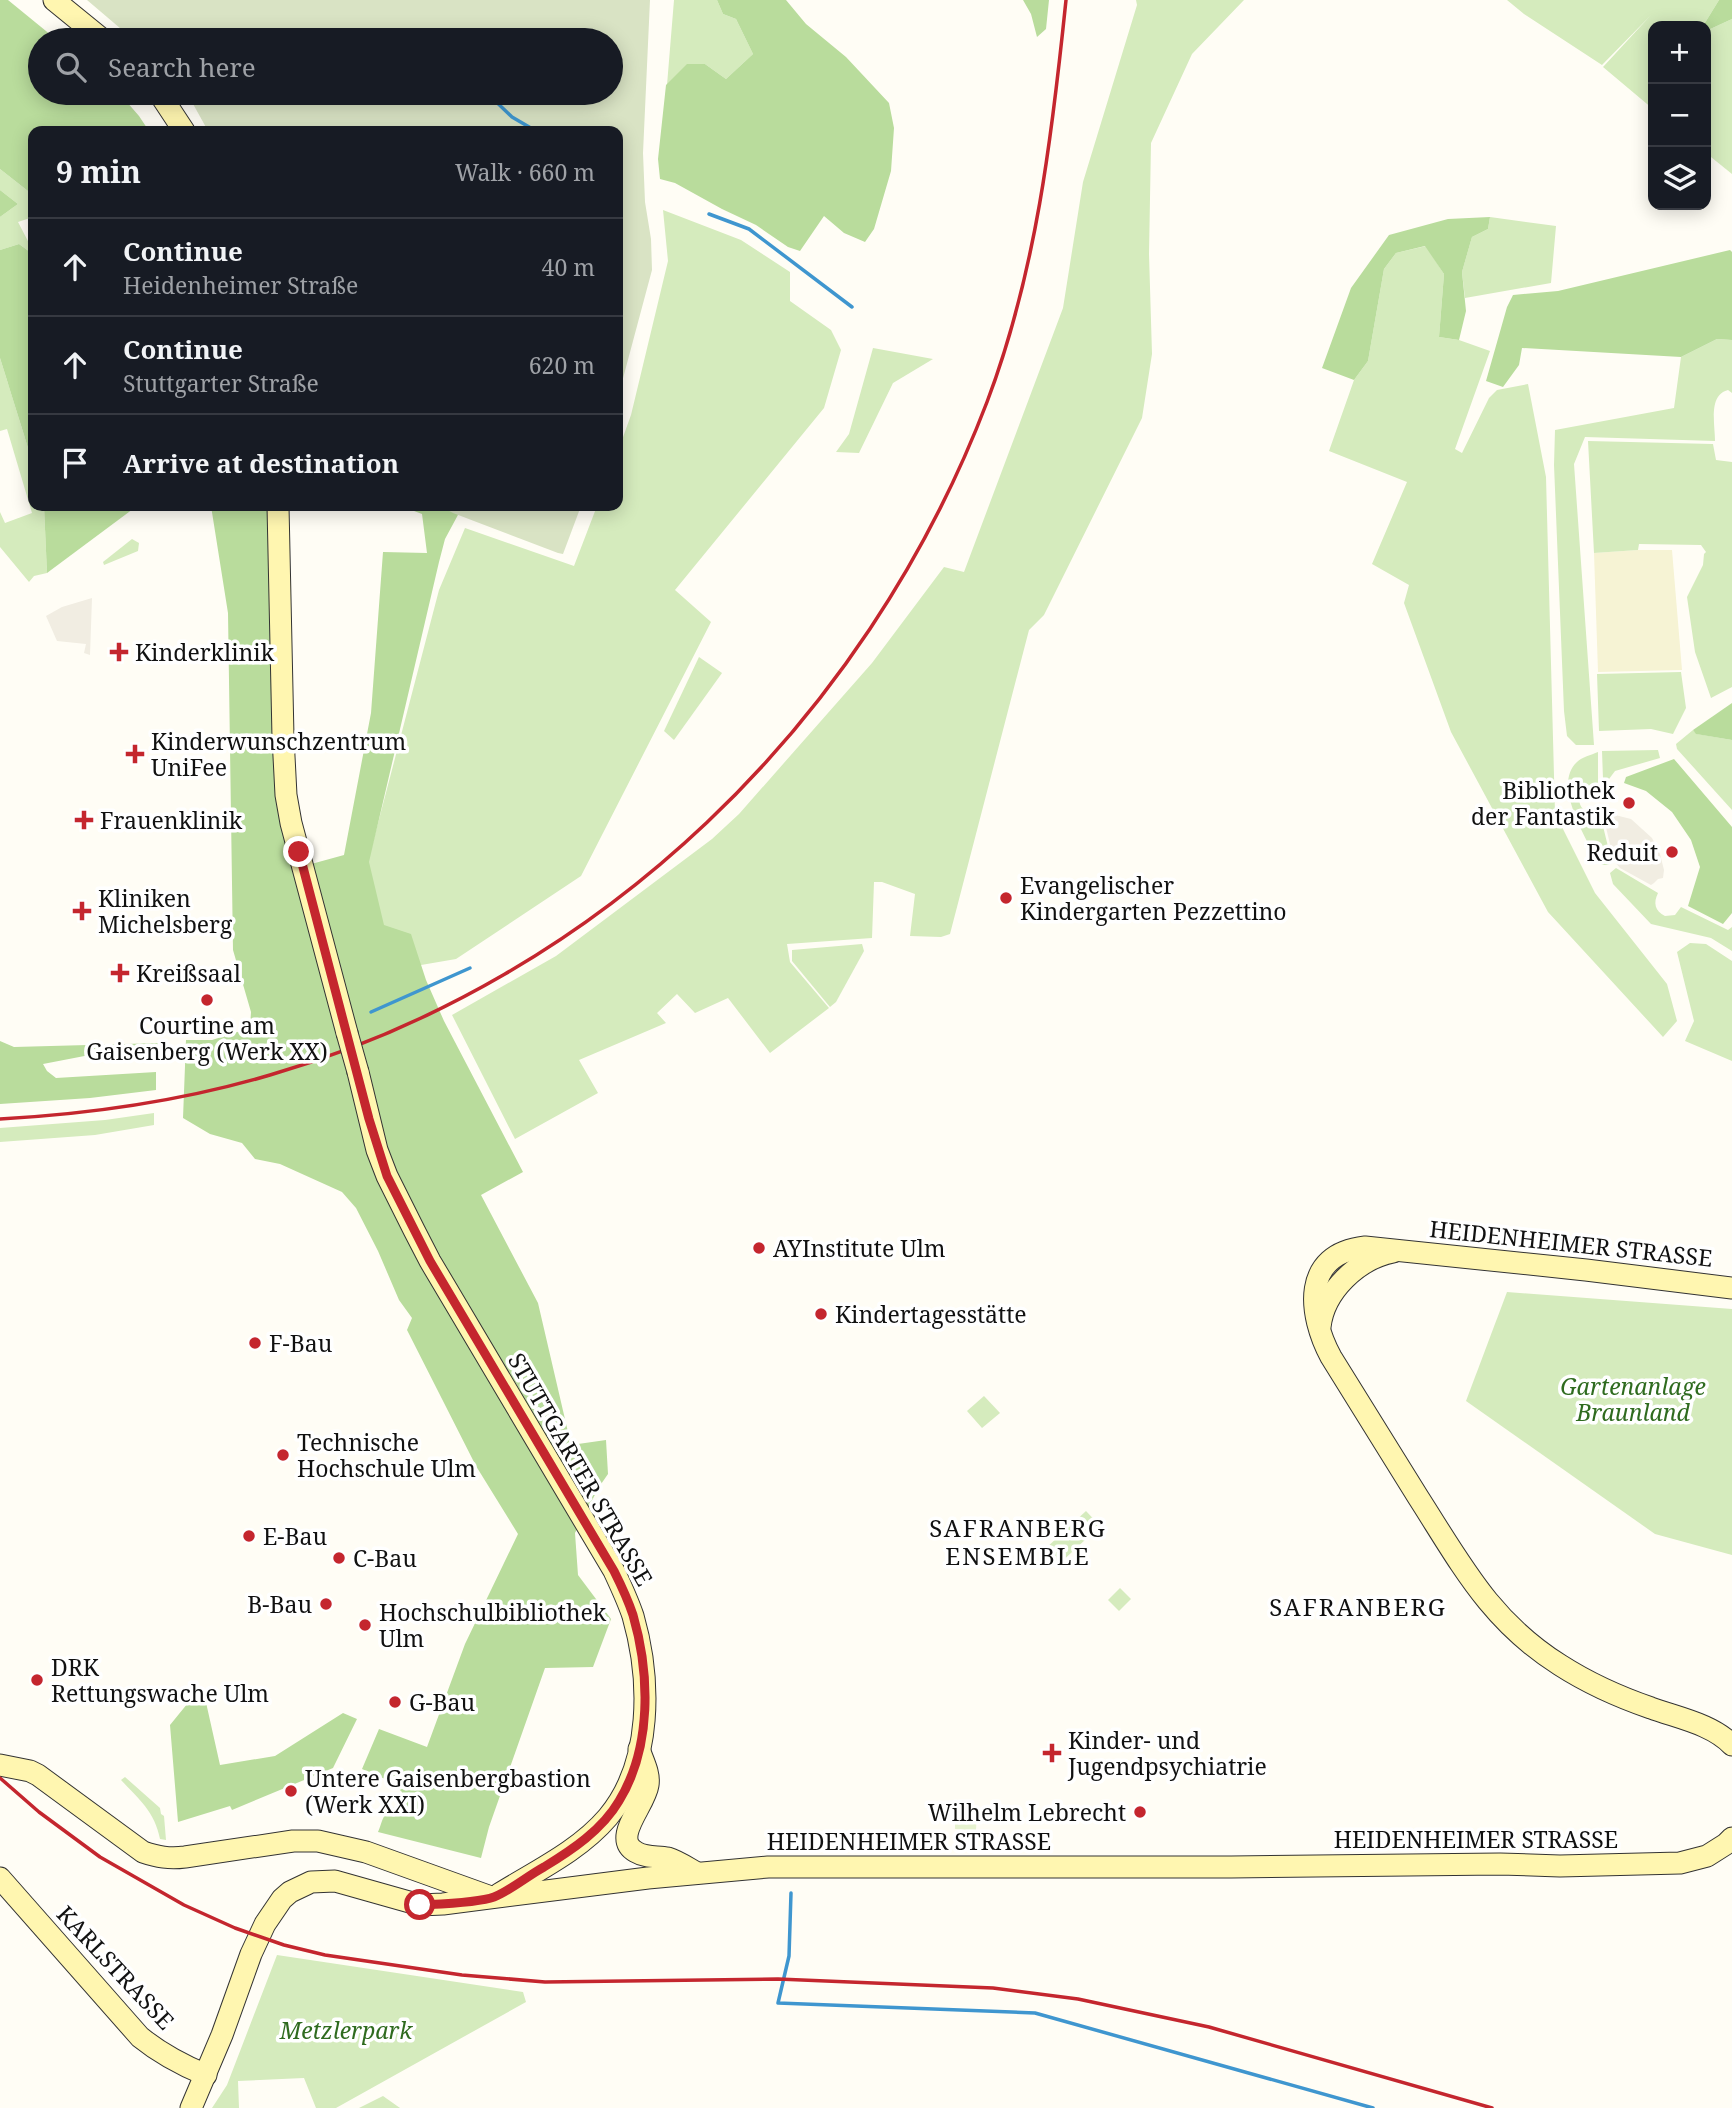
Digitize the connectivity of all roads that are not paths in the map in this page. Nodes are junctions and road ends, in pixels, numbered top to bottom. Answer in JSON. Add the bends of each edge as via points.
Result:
{"nodes":[{"id":1,"x":54,"y":0,"type":"edge"},
{"id":2,"x":88,"y":28,"type":"edge"},
{"id":3,"x":167,"y":105,"type":"edge"},
{"id":4,"x":181,"y":126,"type":"edge"},
{"id":5,"x":278,"y":511,"type":"edge"},
{"id":6,"x":1732,"y":1288,"type":"edge"},
{"id":7,"x":1732,"y":1745,"type":"edge"},
{"id":8,"x":639,"y":1749,"type":"junction"},
{"id":9,"x":0,"y":1766,"type":"edge"},
{"id":10,"x":1732,"y":1838,"type":"edge"},
{"id":11,"x":697,"y":1873,"type":"junction"},
{"id":12,"x":0,"y":1878,"type":"edge"},
{"id":13,"x":493,"y":1898,"type":"junction"},
{"id":14,"x":206,"y":2075,"type":"junction"},
{"id":15,"x":191,"y":2108,"type":"edge"}],
"edges":[{"from":1,"to":2,"type":"main road"},
{"from":3,"to":4,"type":"main road"},
{"from":5,"to":8,"type":"main road","name":"STUTTGARTER STRASSE","bridge":true,"via":[[286,794],[377,1150],[430,1261],[625,1595],[643,1664],[645,1703]]},
{"from":6,"to":7,"type":"main road","name":"HEIDENHEIMER STRASSE","via":[[1404,1251],[1375,1258],[1346,1278],[1325,1306],[1320,1332],[1331,1357],[1463,1568],[1508,1626],[1578,1676],[1708,1729]]},
{"from":8,"to":11,"type":"main road","via":[[648,1788],[626,1834],[629,1845],[643,1855],[668,1858]]},
{"from":8,"to":13,"type":"main road","name":"STUTTGARTER STRASSE","via":[[627,1787],[607,1818],[574,1847]]},
{"from":9,"to":13,"type":"main road","via":[[37,1775],[143,1852],[157,1857],[318,1840]]},
{"from":10,"to":11,"type":"main road","name":"HEIDENHEIMER STRASSE","via":[[1707,1856],[1680,1863],[781,1867]]},
{"from":11,"to":13,"type":"main road","name":"HEIDENHEIMER STRASSE"},
{"from":12,"to":14,"type":"main road","name":"KARLSTRASSE","via":[[140,2037],[179,2064]]},
{"from":13,"to":14,"type":"main road","name":"HEIDENHEIMER STRASSE","via":[[420,1905],[335,1881],[311,1882],[290,1892],[276,1906],[251,1954]]},
{"from":14,"to":15,"type":"main road","name":"HEIDENHEIMER STRASSE"}]}
